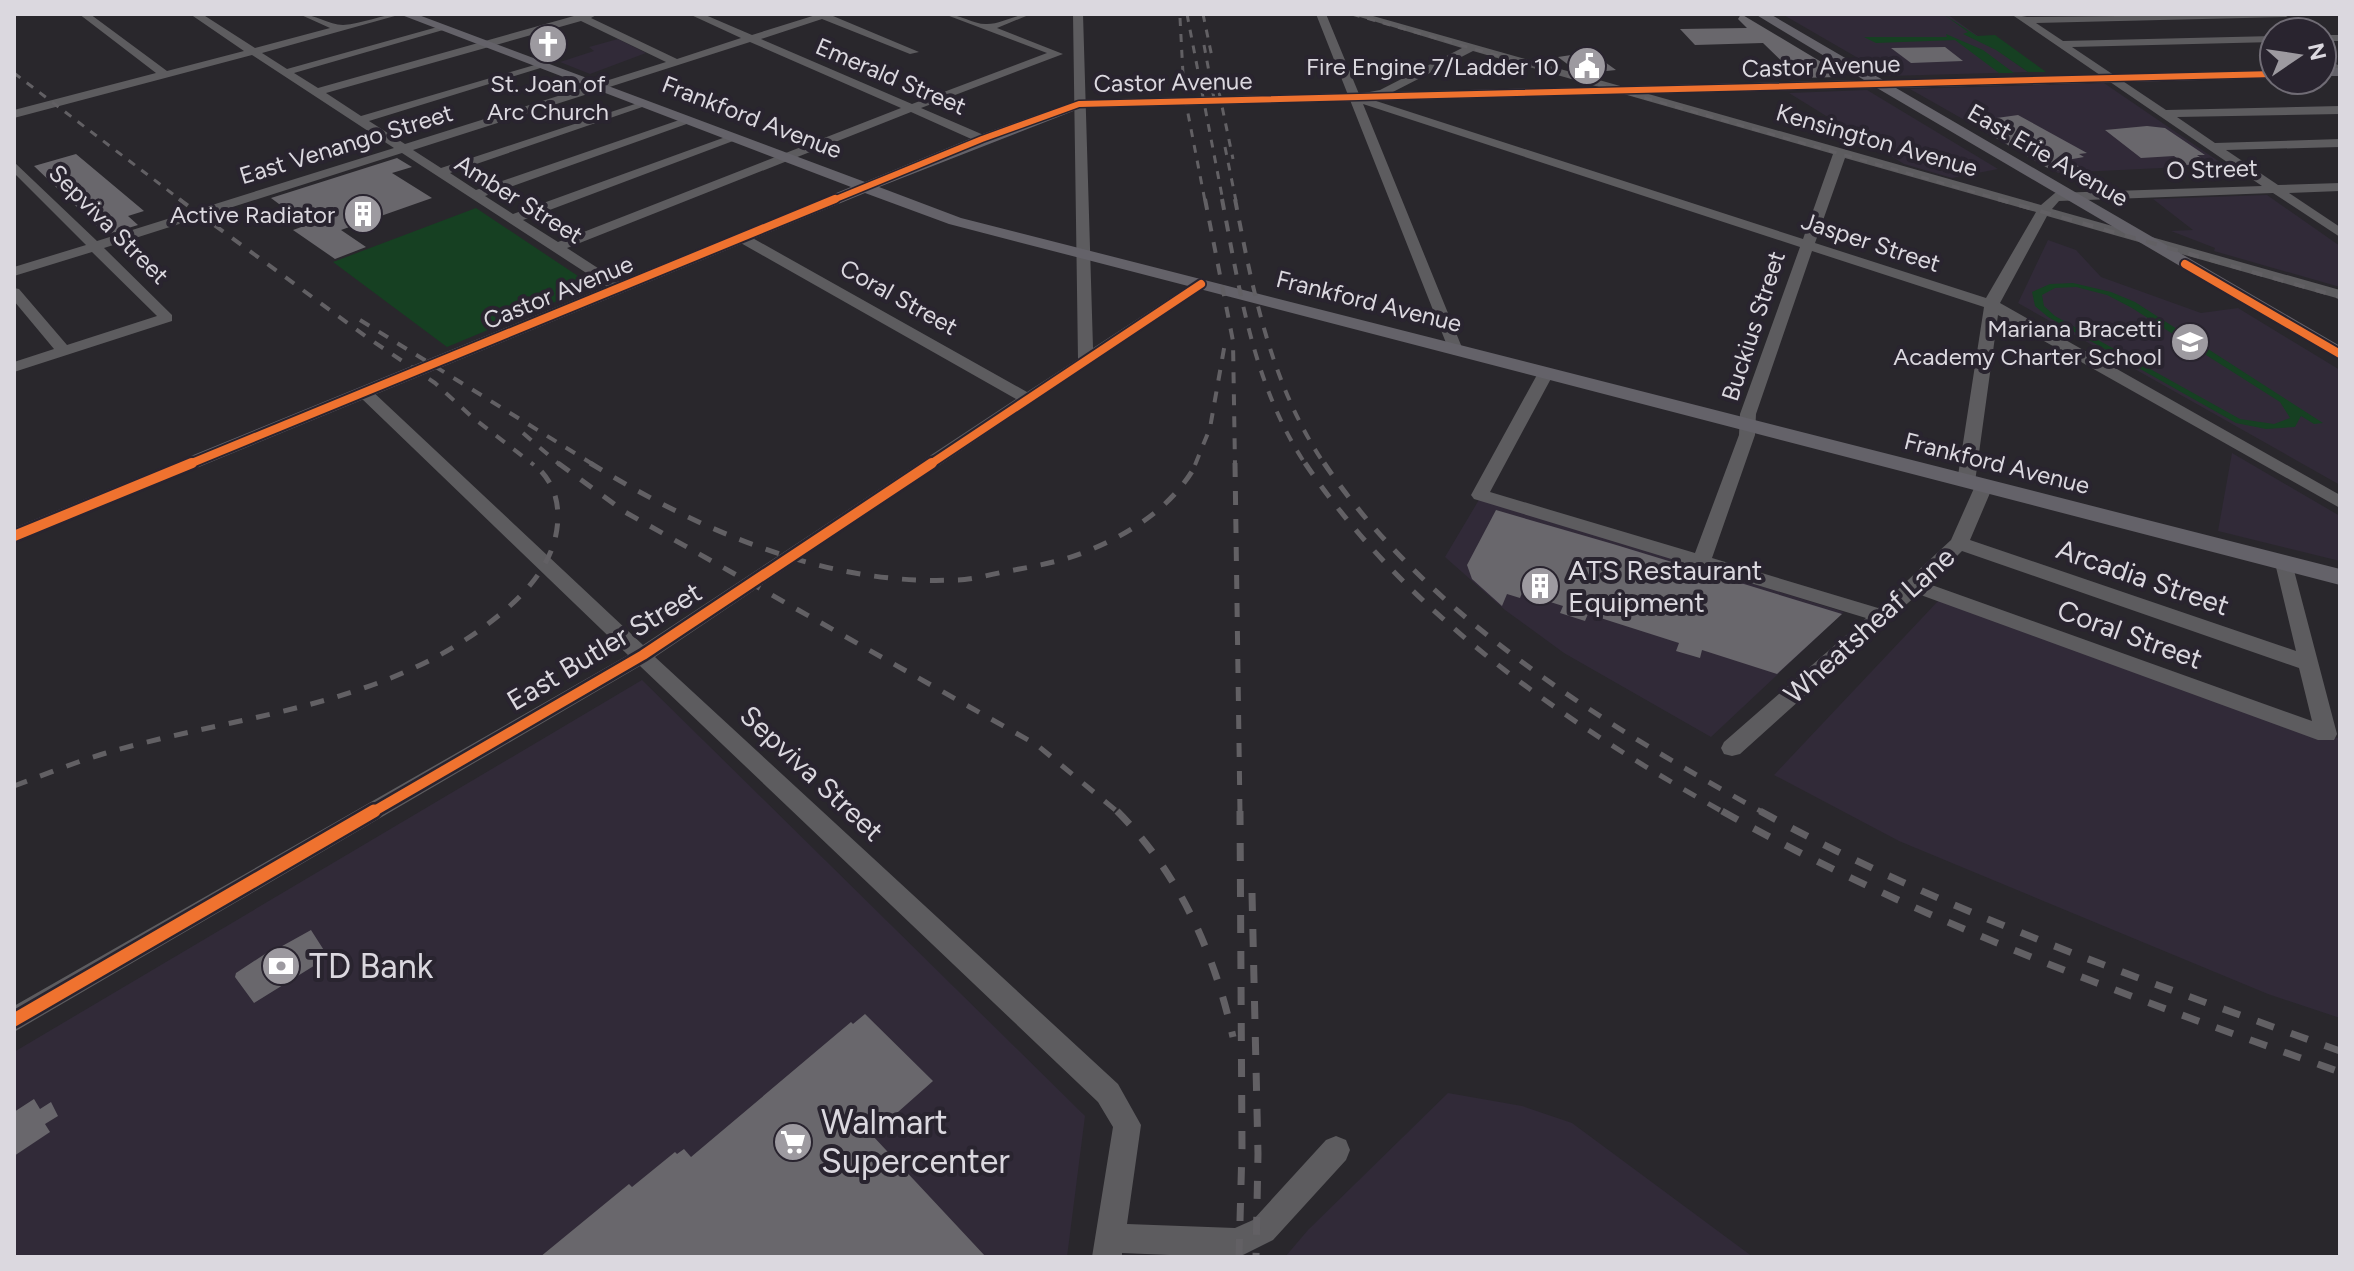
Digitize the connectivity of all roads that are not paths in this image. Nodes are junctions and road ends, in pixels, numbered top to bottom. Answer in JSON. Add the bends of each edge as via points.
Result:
{"nodes":[{"id":1,"x":84,"y":14,"type":"edge"},
{"id":2,"x":195,"y":14,"type":"edge"},
{"id":3,"x":304,"y":14,"type":"edge"},
{"id":4,"x":397,"y":14,"type":"edge"},
{"id":5,"x":405,"y":14,"type":"edge"},
{"id":6,"x":694,"y":14,"type":"edge"},
{"id":7,"x":949,"y":14,"type":"edge"},
{"id":8,"x":1026,"y":14,"type":"edge"},
{"id":9,"x":1078,"y":14,"type":"edge"},
{"id":10,"x":1321,"y":14,"type":"edge"},
{"id":11,"x":1355,"y":14,"type":"edge"},
{"id":12,"x":1761,"y":14,"type":"edge"},
{"id":13,"x":2240,"y":14,"type":"edge"},
{"id":14,"x":2286,"y":14,"type":"edge"},
{"id":15,"x":826,"y":15,"type":"edge"},
{"id":16,"x":587,"y":16,"type":"edge"},
{"id":17,"x":2021,"y":17,"type":"edge"},
{"id":18,"x":536,"y":20,"type":"dead end"},
{"id":19,"x":2258,"y":26,"type":"edge"},
{"id":20,"x":547,"y":27,"type":"junction"},
{"id":21,"x":445,"y":28,"type":"junction"},
{"id":22,"x":987,"y":28,"type":"junction"},
{"id":23,"x":341,"y":29,"type":"junction"},
{"id":24,"x":2258,"y":37,"type":"edge"},
{"id":25,"x":749,"y":40,"type":"junction"},
{"id":26,"x":486,"y":44,"type":"junction"},
{"id":27,"x":2061,"y":44,"type":"junction"},
{"id":28,"x":1472,"y":47,"type":"junction"},
{"id":29,"x":252,"y":52,"type":"junction"},
{"id":30,"x":914,"y":52,"type":"dead end"},
{"id":31,"x":1055,"y":54,"type":"junction"},
{"id":32,"x":1077,"y":59,"type":"junction"},
{"id":33,"x":677,"y":63,"type":"junction"},
{"id":34,"x":542,"y":66,"type":"junction"},
{"id":35,"x":287,"y":72,"type":"junction"},
{"id":36,"x":164,"y":74,"type":"junction"},
{"id":37,"x":2258,"y":74,"type":"edge"},
{"id":38,"x":2111,"y":78,"type":"junction"},
{"id":39,"x":1879,"y":84,"type":"junction"},
{"id":40,"x":599,"y":87,"type":"junction"},
{"id":41,"x":1625,"y":91,"type":"junction"},
{"id":42,"x":318,"y":92,"type":"junction"},
{"id":43,"x":1356,"y":98,"type":"junction"},
{"id":44,"x":645,"y":104,"type":"junction"},
{"id":45,"x":1079,"y":104,"type":"junction"},
{"id":46,"x":909,"y":108,"type":"junction"},
{"id":47,"x":2340,"y":110,"type":"edge"},
{"id":48,"x":14,"y":114,"type":"edge"},
{"id":49,"x":2164,"y":114,"type":"junction"},
{"id":50,"x":360,"y":120,"type":"junction"},
{"id":51,"x":689,"y":121,"type":"junction"},
{"id":52,"x":735,"y":138,"type":"junction"},
{"id":53,"x":982,"y":139,"type":"junction"},
{"id":54,"x":2340,"y":143,"type":"edge"},
{"id":55,"x":2212,"y":147,"type":"junction"},
{"id":56,"x":401,"y":150,"type":"junction"},
{"id":57,"x":1840,"y":153,"type":"junction"},
{"id":58,"x":784,"y":157,"type":"junction"},
{"id":59,"x":14,"y":166,"type":"edge"},
{"id":60,"x":438,"y":173,"type":"junction"},
{"id":61,"x":2340,"y":187,"type":"edge"},
{"id":62,"x":866,"y":189,"type":"junction"},
{"id":63,"x":2275,"y":189,"type":"junction"},
{"id":64,"x":474,"y":195,"type":"junction"},
{"id":65,"x":1988,"y":195,"type":"junction"},
{"id":66,"x":2062,"y":196,"type":"junction"},
{"id":67,"x":2043,"y":211,"type":"junction"},
{"id":68,"x":512,"y":219,"type":"junction"},
{"id":69,"x":2340,"y":233,"type":"edge"},
{"id":70,"x":744,"y":239,"type":"junction"},
{"id":71,"x":2146,"y":240,"type":"junction"},
{"id":72,"x":94,"y":246,"type":"junction"},
{"id":73,"x":1805,"y":246,"type":"junction"},
{"id":74,"x":555,"y":248,"type":"junction"},
{"id":75,"x":1082,"y":253,"type":"junction"},
{"id":76,"x":14,"y":272,"type":"edge"},
{"id":77,"x":1201,"y":284,"type":"junction"},
{"id":78,"x":619,"y":288,"type":"junction"},
{"id":79,"x":14,"y":292,"type":"edge"},
{"id":80,"x":2340,"y":295,"type":"edge"},
{"id":81,"x":1992,"y":305,"type":"junction"},
{"id":82,"x":1455,"y":350,"type":"junction"},
{"id":83,"x":64,"y":351,"type":"junction"},
{"id":84,"x":2340,"y":354,"type":"edge"},
{"id":85,"x":1086,"y":362,"type":"junction"},
{"id":86,"x":14,"y":367,"type":"edge"},
{"id":87,"x":1546,"y":373,"type":"junction"},
{"id":88,"x":365,"y":393,"type":"junction"},
{"id":89,"x":1029,"y":400,"type":"junction"},
{"id":90,"x":1747,"y":425,"type":"junction"},
{"id":91,"x":1975,"y":484,"type":"junction"},
{"id":92,"x":2340,"y":502,"type":"edge"},
{"id":93,"x":14,"y":536,"type":"edge"},
{"id":94,"x":1959,"y":543,"type":"junction"},
{"id":95,"x":1702,"y":560,"type":"junction"},
{"id":96,"x":2284,"y":563,"type":"junction"},
{"id":97,"x":2340,"y":577,"type":"edge"},
{"id":98,"x":1915,"y":586,"type":"junction"},
{"id":99,"x":1882,"y":616,"type":"junction"},
{"id":100,"x":643,"y":655,"type":"junction"},
{"id":101,"x":2308,"y":663,"type":"junction"},
{"id":102,"x":1732,"y":748,"type":"dead end"},
{"id":103,"x":14,"y":1020,"type":"edge"},
{"id":104,"x":1336,"y":1150,"type":"dead end"},
{"id":105,"x":1108,"y":1248,"type":"edge"}],
"edges":[{"from":1,"to":36,"type":"street"},
{"from":2,"to":29,"type":"street","name":"Amber Street"},
{"from":3,"to":23,"type":"street"},
{"from":4,"to":23,"type":"street"},
{"from":5,"to":21,"type":"main road","name":"Frankford Avenue"},
{"from":6,"to":25,"type":"street","name":"Emerald Street"},
{"from":7,"to":22,"type":"street"},
{"from":8,"to":22,"type":"street"},
{"from":9,"to":32,"type":"street"},
{"from":10,"to":43,"type":"street"},
{"from":11,"to":28,"type":"street","name":"Kensington Avenue"},
{"from":12,"to":39,"type":"main road","name":"East Erie Avenue"},
{"from":13,"to":14,"type":"street"},
{"from":13,"to":17,"type":"street"},
{"from":13,"to":19,"type":"street"},
{"from":15,"to":25,"type":"street","name":"East Venango Street"},
{"from":15,"to":30,"type":"street"},
{"from":16,"to":20,"type":"street"},
{"from":16,"to":33,"type":"street"},
{"from":17,"to":27,"type":"street"},
{"from":18,"to":20,"type":"street"},
{"from":20,"to":26,"type":"street"},
{"from":21,"to":26,"type":"main road","name":"Frankford Avenue"},
{"from":21,"to":35,"type":"street"},
{"from":22,"to":31,"type":"street"},
{"from":23,"to":29,"type":"street"},
{"from":24,"to":27,"type":"street"},
{"from":25,"to":33,"type":"street","name":"East Venango Street"},
{"from":25,"to":46,"type":"street","name":"Emerald Street"},
{"from":26,"to":34,"type":"main road","name":"Frankford Avenue"},
{"from":26,"to":42,"type":"street"},
{"from":27,"to":38,"type":"street"},
{"from":28,"to":41,"type":"street","name":"Kensington Avenue"},
{"from":28,"to":43,"type":"street","via":[[1383,93]]},
{"from":29,"to":35,"type":"street","name":"Amber Street"},
{"from":29,"to":36,"type":"street"},
{"from":31,"to":32,"type":"street"},
{"from":31,"to":46,"type":"street"},
{"from":32,"to":45,"type":"street"},
{"from":33,"to":40,"type":"street","name":"East Venango Street"},
{"from":34,"to":40,"type":"main road","name":"Frankford Avenue"},
{"from":34,"to":50,"type":"street"},
{"from":35,"to":42,"type":"street","name":"Amber Street"},
{"from":36,"to":48,"type":"street"},
{"from":37,"to":38,"type":"main road","name":"Castor Avenue"},
{"from":38,"to":39,"type":"main road","name":"Castor Avenue"},
{"from":38,"to":49,"type":"street"},
{"from":39,"to":41,"type":"main road","name":"Castor Avenue"},
{"from":39,"to":66,"type":"main road","name":"East Erie Avenue"},
{"from":40,"to":44,"type":"main road","name":"Frankford Avenue"},
{"from":40,"to":56,"type":"street","name":"East Venango Street"},
{"from":41,"to":43,"type":"main road","name":"Castor Avenue"},
{"from":41,"to":57,"type":"street","name":"Kensington Avenue"},
{"from":42,"to":50,"type":"street","name":"Amber Street"},
{"from":43,"to":45,"type":"main road","name":"Castor Avenue"},
{"from":43,"to":73,"type":"street","name":"Jasper Street"},
{"from":43,"to":82,"type":"street"},
{"from":44,"to":51,"type":"main road","name":"Frankford Avenue"},
{"from":44,"to":60,"type":"street"},
{"from":45,"to":53,"type":"main road","name":"Castor Avenue"},
{"from":45,"to":75,"type":"street"},
{"from":46,"to":53,"type":"street","name":"Emerald Street"},
{"from":46,"to":58,"type":"street"},
{"from":47,"to":49,"type":"street"},
{"from":49,"to":55,"type":"street"},
{"from":50,"to":56,"type":"street","name":"Amber Street"},
{"from":51,"to":52,"type":"main road","name":"Frankford Avenue"},
{"from":51,"to":64,"type":"street"},
{"from":52,"to":58,"type":"main road","name":"Frankford Avenue"},
{"from":52,"to":68,"type":"street"},
{"from":53,"to":62,"type":"main road","name":"Castor Avenue"},
{"from":54,"to":55,"type":"street"},
{"from":55,"to":63,"type":"street"},
{"from":56,"to":60,"type":"street","name":"Amber Street"},
{"from":56,"to":72,"type":"street","name":"East Venango Street"},
{"from":57,"to":65,"type":"street","name":"Kensington Avenue"},
{"from":57,"to":73,"type":"street","name":"Buckius Street"},
{"from":58,"to":62,"type":"main road","name":"Frankford Avenue"},
{"from":58,"to":74,"type":"street"},
{"from":59,"to":72,"type":"street","name":"Sepviva Street"},
{"from":60,"to":64,"type":"street","name":"Amber Street"},
{"from":61,"to":63,"type":"street","name":"O Street"},
{"from":62,"to":70,"type":"main road","name":"Castor Avenue"},
{"from":62,"to":75,"type":"main road","name":"Frankford Avenue","via":[[955,221]]},
{"from":63,"to":66,"type":"street","name":"O Street"},
{"from":63,"to":69,"type":"street"},
{"from":64,"to":68,"type":"street","name":"Amber Street"},
{"from":65,"to":66,"type":"street","name":"O Street"},
{"from":65,"to":67,"type":"street","name":"Kensington Avenue"},
{"from":66,"to":67,"type":"street"},
{"from":66,"to":71,"type":"main road","name":"East Erie Avenue"},
{"from":67,"to":71,"type":"street","name":"Kensington Avenue"},
{"from":67,"to":81,"type":"street","name":"Wheatsheaf Lane"},
{"from":68,"to":74,"type":"street","name":"Amber Street"},
{"from":70,"to":78,"type":"main road","name":"Castor Avenue"},
{"from":70,"to":89,"type":"street","name":"Coral Street"},
{"from":71,"to":80,"type":"street","name":"Kensington Avenue"},
{"from":71,"to":84,"type":"main road","name":"East Erie Avenue"},
{"from":72,"to":76,"type":"street","name":"East Venango Street"},
{"from":72,"to":83,"type":"street","name":"Sepviva Street","via":[[167,318]]},
{"from":73,"to":81,"type":"street","name":"Jasper Street"},
{"from":73,"to":90,"type":"street","name":"Buckius Street"},
{"from":74,"to":78,"type":"street","name":"Amber Street"},
{"from":75,"to":77,"type":"main road","name":"Frankford Avenue"},
{"from":75,"to":85,"type":"street"},
{"from":77,"to":82,"type":"main road","name":"Frankford Avenue"},
{"from":77,"to":85,"type":"street","name":"East Butler Street"},
{"from":78,"to":88,"type":"main road","name":"Castor Avenue"},
{"from":79,"to":83,"type":"street"},
{"from":81,"to":91,"type":"street","name":"Wheatsheaf Lane"},
{"from":81,"to":92,"type":"street","name":"Jasper Street"},
{"from":82,"to":87,"type":"main road","name":"Frankford Avenue"},
{"from":83,"to":86,"type":"street"},
{"from":85,"to":89,"type":"street","name":"East Butler Street"},
{"from":87,"to":90,"type":"main road","name":"Frankford Avenue"},
{"from":87,"to":95,"type":"street","via":[[1480,495]]},
{"from":88,"to":93,"type":"main road","name":"Castor Avenue"},
{"from":88,"to":100,"type":"street","name":"Sepviva Street","via":[[559,582]]},
{"from":89,"to":100,"type":"street","name":"East Butler Street"},
{"from":90,"to":91,"type":"main road","name":"Frankford Avenue"},
{"from":90,"to":95,"type":"street","name":"Buckius Street"},
{"from":91,"to":94,"type":"street","name":"Wheatsheaf Lane"},
{"from":91,"to":96,"type":"main road","name":"Frankford Avenue"},
{"from":94,"to":98,"type":"street","name":"Wheatsheaf Lane"},
{"from":94,"to":101,"type":"street","name":"Arcadia Street"},
{"from":95,"to":99,"type":"street"},
{"from":96,"to":97,"type":"main road","name":"Frankford Avenue"},
{"from":96,"to":101,"type":"street"},
{"from":98,"to":99,"type":"street","name":"Wheatsheaf Lane"},
{"from":98,"to":101,"type":"street","name":"Coral Street","via":[[2326,734]]},
{"from":99,"to":102,"type":"street","name":"Wheatsheaf Lane"},
{"from":100,"to":103,"type":"street","name":"East Butler Street"},
{"from":100,"to":105,"type":"street","name":"Sepviva Street","via":[[1108,1093],[1127,1125]]},
{"from":104,"to":105,"type":"street","via":[[1263,1230],[1237,1243]]}]}
